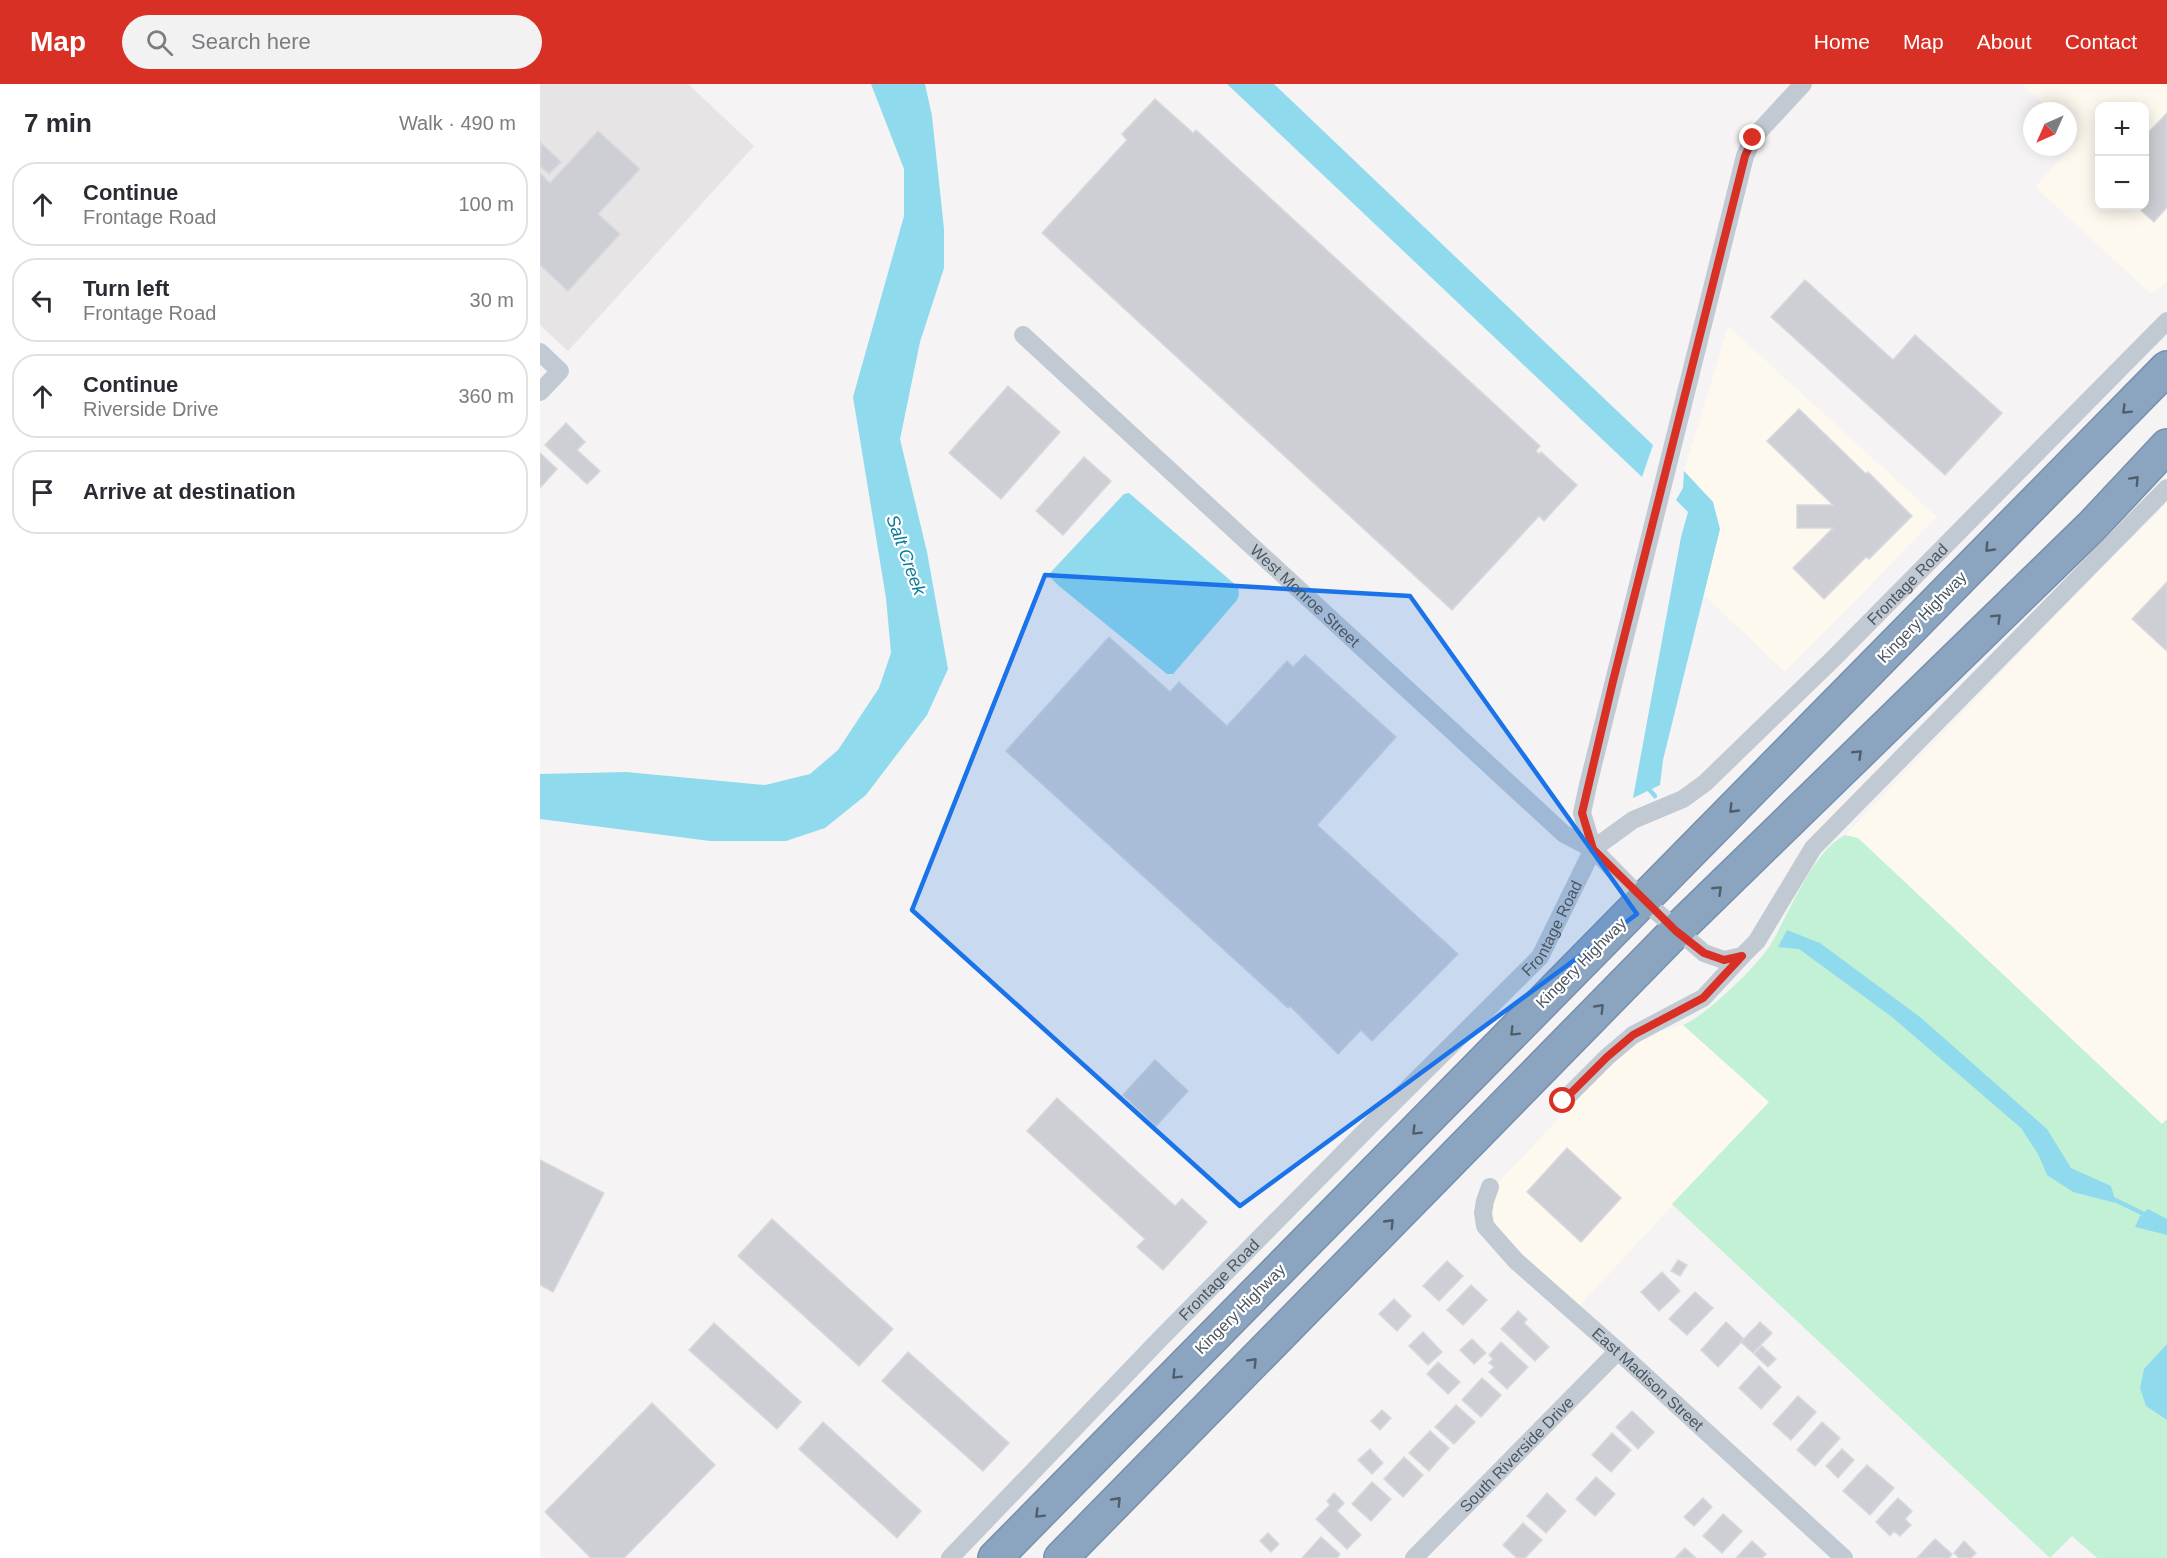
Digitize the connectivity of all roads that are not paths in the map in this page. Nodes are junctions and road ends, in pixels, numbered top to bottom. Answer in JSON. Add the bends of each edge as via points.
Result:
{"nodes":[{"id":1,"x":1803,"y":84,"type":"edge"},
{"id":2,"x":2167,"y":321,"type":"edge"},
{"id":3,"x":1023,"y":335,"type":"dead end"},
{"id":4,"x":540,"y":352,"type":"edge"},
{"id":5,"x":2167,"y":368,"type":"edge"},
{"id":6,"x":540,"y":392,"type":"edge"},
{"id":7,"x":2167,"y":446,"type":"edge"},
{"id":8,"x":2167,"y":488,"type":"edge"},
{"id":9,"x":1593,"y":849,"type":"junction"},
{"id":10,"x":1643,"y":900,"type":"junction"},
{"id":11,"x":1676,"y":931,"type":"junction"},
{"id":12,"x":1742,"y":956,"type":"junction"},
{"id":13,"x":1563,"y":1101,"type":"dead end"},
{"id":14,"x":1490,"y":1187,"type":"dead end"},
{"id":15,"x":1618,"y":1351,"type":"junction"},
{"id":16,"x":950,"y":1558,"type":"edge"},
{"id":17,"x":995,"y":1558,"type":"edge"},
{"id":18,"x":1061,"y":1558,"type":"edge"},
{"id":19,"x":1414,"y":1558,"type":"edge"},
{"id":20,"x":1844,"y":1558,"type":"edge"}],
"edges":[{"from":1,"to":9,"type":"street","via":[[1753,138],[1745,156],[1588,785],[1582,813]]},
{"from":2,"to":9,"type":"street","name":"Frontage Road","via":[[1826,667],[1706,783],[1633,820]]},
{"from":3,"to":9,"type":"street","name":"West Monroe Street","via":[[1564,834]]},
{"from":4,"to":6,"type":"street","via":[[560,371]]},
{"from":5,"to":10,"type":"highway","name":"Kingery Highway","one_way":true},
{"from":11,"to":7,"type":"highway","one_way":true,"via":[[2092,526]]},
{"from":8,"to":12,"type":"street","via":[[1813,848],[1757,940]]},
{"from":9,"to":10,"type":"street"},
{"from":9,"to":16,"type":"street","name":"Frontage Road","via":[[1540,957],[1183,1315]]},
{"from":10,"to":11,"type":"street"},
{"from":10,"to":17,"type":"highway","name":"Kingery Highway","one_way":true},
{"from":11,"to":12,"type":"street","via":[[1704,953],[1724,960]]},
{"from":18,"to":11,"type":"highway","one_way":true},
{"from":12,"to":13,"type":"street","via":[[1703,998],[1633,1035]]},
{"from":14,"to":15,"type":"street","name":"East Madison Street","via":[[1483,1214],[1485,1226],[1494,1238]]},
{"from":15,"to":19,"type":"street","name":"South Riverside Drive"},
{"from":15,"to":20,"type":"street","name":"East Madison Street"}]}
